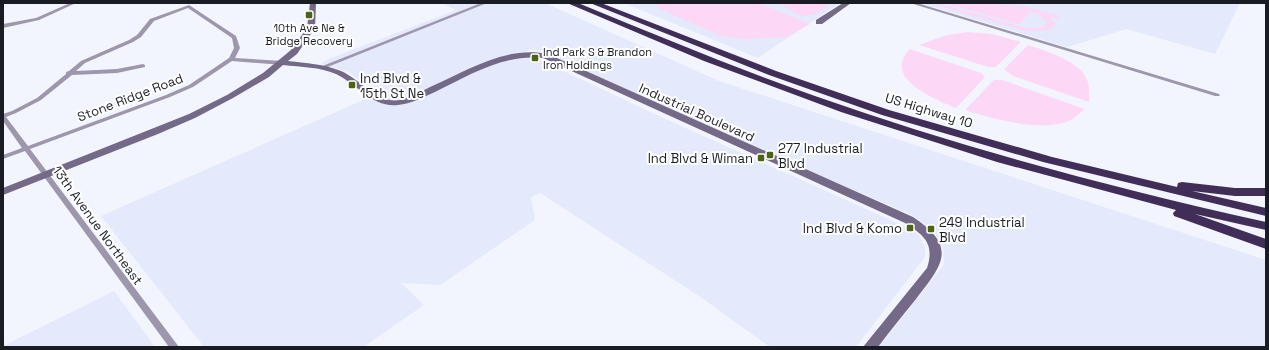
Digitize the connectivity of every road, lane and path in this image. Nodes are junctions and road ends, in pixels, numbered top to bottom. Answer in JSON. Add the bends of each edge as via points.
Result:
{"nodes":[{"id":1,"x":74,"y":3,"type":"edge"},
{"id":2,"x":313,"y":3,"type":"edge"},
{"id":3,"x":485,"y":3,"type":"edge"},
{"id":4,"x":571,"y":3,"type":"edge"},
{"id":5,"x":594,"y":3,"type":"edge"},
{"id":6,"x":848,"y":3,"type":"edge"},
{"id":7,"x":912,"y":3,"type":"edge"},
{"id":8,"x":819,"y":22,"type":"dead end"},
{"id":9,"x":3,"y":26,"type":"edge"},
{"id":10,"x":231,"y":58,"type":"junction"},
{"id":11,"x":283,"y":63,"type":"junction"},
{"id":12,"x":143,"y":66,"type":"dead end"},
{"id":13,"x":323,"y":67,"type":"junction"},
{"id":14,"x":68,"y":73,"type":"junction"},
{"id":15,"x":1217,"y":95,"type":"dead end"},
{"id":16,"x":3,"y":116,"type":"edge"},
{"id":17,"x":26,"y":148,"type":"junction"},
{"id":18,"x":3,"y":157,"type":"edge"},
{"id":19,"x":1032,"y":168,"type":"junction"},
{"id":20,"x":1094,"y":172,"type":"junction"},
{"id":21,"x":47,"y":175,"type":"junction"},
{"id":22,"x":3,"y":192,"type":"edge"},
{"id":23,"x":1266,"y":192,"type":"edge"},
{"id":24,"x":1266,"y":212,"type":"edge"},
{"id":25,"x":1266,"y":226,"type":"edge"},
{"id":26,"x":1266,"y":244,"type":"edge"},
{"id":27,"x":174,"y":347,"type":"edge"},
{"id":28,"x":870,"y":347,"type":"edge"}],
"edges":[{"from":1,"to":9,"type":"street","via":[[37,19]]},
{"from":2,"to":11,"type":"street","via":[[314,17],[308,33]]},
{"from":3,"to":13,"type":"street"},
{"from":4,"to":19,"type":"highway","name":"US Highway 10","via":[[745,74],[845,111]]},
{"from":5,"to":20,"type":"highway","name":"US Highway 10","via":[[746,64],[833,95],[961,135]]},
{"from":6,"to":8,"type":"street"},
{"from":7,"to":15,"type":"street"},
{"from":10,"to":11,"type":"street","name":"Industrial Boulevard"},
{"from":10,"to":14,"type":"street","via":[[237,48],[234,37],[189,6],[152,20],[139,36],[83,62]]},
{"from":10,"to":17,"type":"street","name":"Stone Ridge Road","via":[[191,86]]},
{"from":11,"to":13,"type":"street","name":"Industrial Boulevard"},
{"from":11,"to":21,"type":"street","via":[[229,98],[161,130]]},
{"from":12,"to":14,"type":"street","via":[[117,71]]},
{"from":13,"to":28,"type":"street","name":"Industrial Boulevard","via":[[340,73],[382,100],[392,103],[416,97],[507,56],[545,56],[909,220],[931,238],[937,249],[936,260],[932,270]]},
{"from":14,"to":16,"type":"street","via":[[39,99]]},
{"from":16,"to":17,"type":"street","name":"13th Avenue Northeast"},
{"from":17,"to":18,"type":"street","name":"Stone Ridge Road"},
{"from":17,"to":21,"type":"street","name":"13th Avenue Northeast"},
{"from":19,"to":25,"type":"highway","name":"US Highway 10"},
{"from":19,"to":26,"type":"highway","via":[[1176,212]]},
{"from":20,"to":23,"type":"highway","via":[[1116,173],[1186,187]]},
{"from":20,"to":24,"type":"highway","name":"US Highway 10"},
{"from":21,"to":22,"type":"street"},
{"from":21,"to":27,"type":"street","name":"13th Avenue Northeast"}]}
